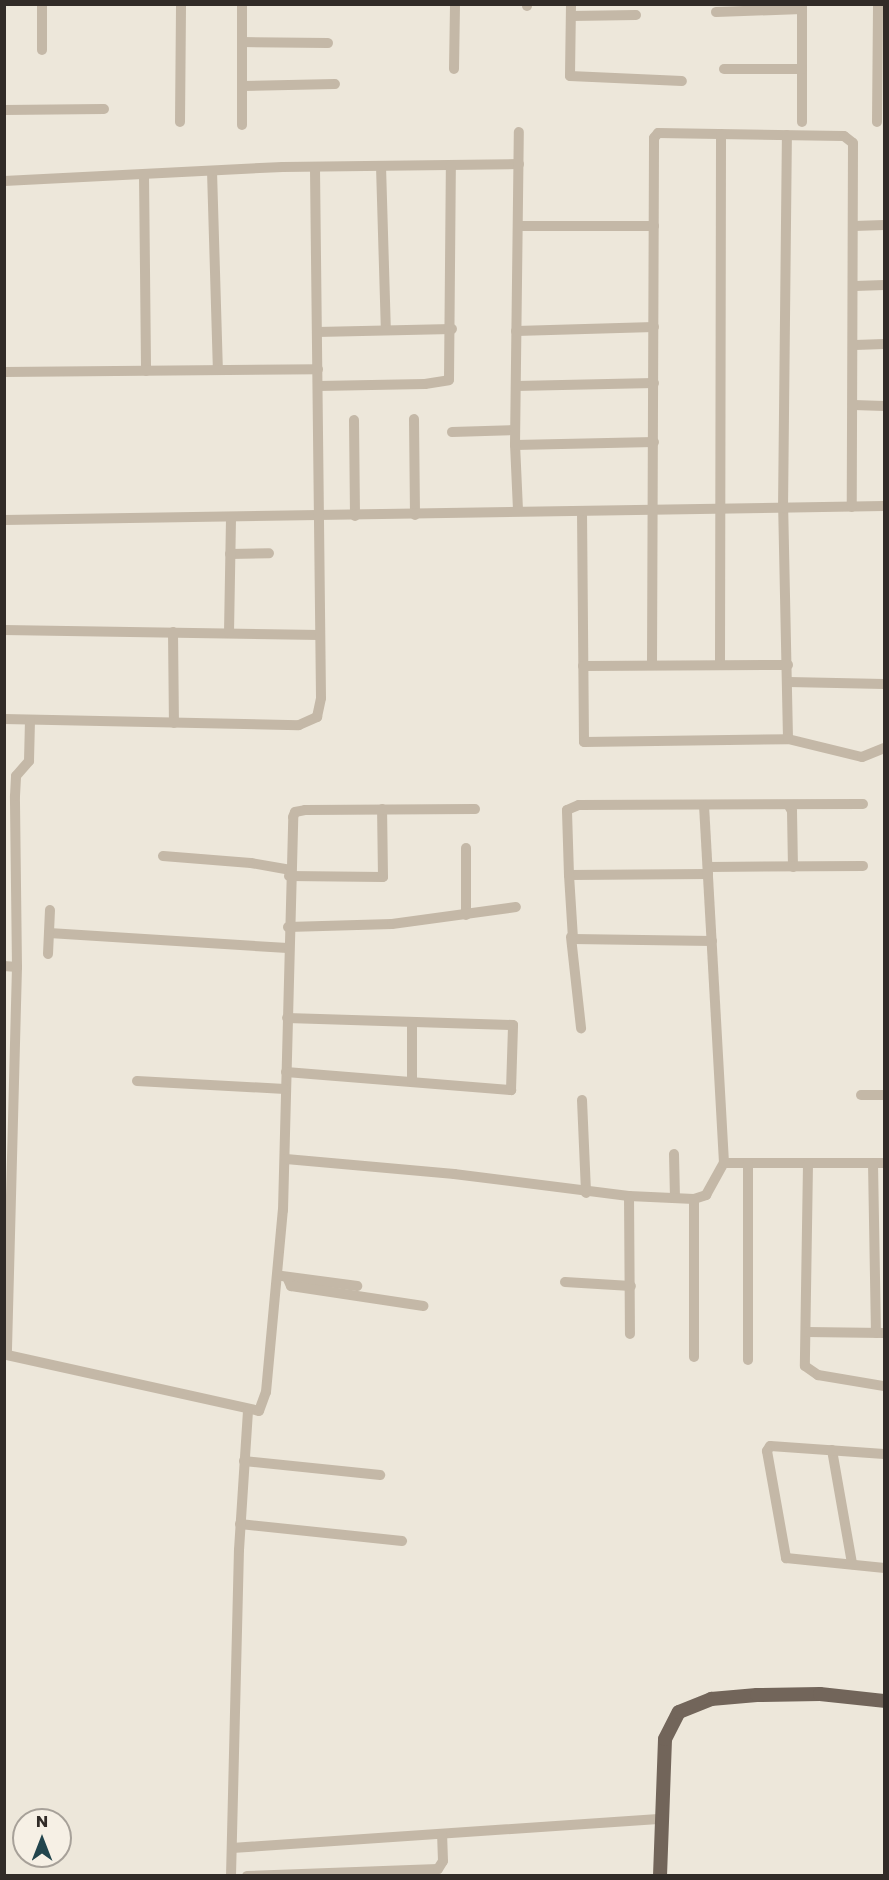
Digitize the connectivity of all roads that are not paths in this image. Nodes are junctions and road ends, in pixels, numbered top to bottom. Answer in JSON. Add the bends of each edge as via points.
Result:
{"nodes":[{"id":1,"x":42,"y":4,"type":"edge"},
{"id":2,"x":181,"y":4,"type":"edge"},
{"id":3,"x":242,"y":4,"type":"edge"},
{"id":4,"x":455,"y":4,"type":"edge"},
{"id":5,"x":878,"y":4,"type":"edge"},
{"id":6,"x":802,"y":7,"type":"edge"},
{"id":7,"x":571,"y":10,"type":"edge"},
{"id":8,"x":716,"y":12,"type":"dead end"},
{"id":9,"x":636,"y":15,"type":"dead end"},
{"id":10,"x":242,"y":42,"type":"junction"},
{"id":11,"x":328,"y":43,"type":"dead end"},
{"id":12,"x":881,"y":45,"type":"edge"},
{"id":13,"x":42,"y":50,"type":"dead end"},
{"id":14,"x":454,"y":69,"type":"dead end"},
{"id":15,"x":724,"y":69,"type":"dead end"},
{"id":16,"x":802,"y":69,"type":"junction"},
{"id":17,"x":682,"y":81,"type":"dead end"},
{"id":18,"x":335,"y":84,"type":"dead end"},
{"id":19,"x":242,"y":86,"type":"junction"},
{"id":20,"x":104,"y":109,"type":"dead end"},
{"id":21,"x":4,"y":110,"type":"edge"},
{"id":22,"x":180,"y":122,"type":"dead end"},
{"id":23,"x":802,"y":122,"type":"dead end"},
{"id":24,"x":877,"y":122,"type":"dead end"},
{"id":25,"x":242,"y":125,"type":"dead end"},
{"id":26,"x":519,"y":132,"type":"dead end"},
{"id":27,"x":721,"y":134,"type":"junction"},
{"id":28,"x":787,"y":135,"type":"junction"},
{"id":29,"x":519,"y":164,"type":"junction"},
{"id":30,"x":451,"y":165,"type":"junction"},
{"id":31,"x":381,"y":166,"type":"junction"},
{"id":32,"x":315,"y":167,"type":"junction"},
{"id":33,"x":212,"y":171,"type":"junction"},
{"id":34,"x":144,"y":175,"type":"junction"},
{"id":35,"x":4,"y":181,"type":"edge"},
{"id":36,"x":885,"y":225,"type":"edge"},
{"id":37,"x":518,"y":226,"type":"junction"},
{"id":38,"x":654,"y":226,"type":"junction"},
{"id":39,"x":854,"y":226,"type":"junction"},
{"id":40,"x":885,"y":285,"type":"edge"},
{"id":41,"x":855,"y":286,"type":"junction"},
{"id":42,"x":654,"y":327,"type":"junction"},
{"id":43,"x":452,"y":328,"type":"junction"},
{"id":44,"x":386,"y":330,"type":"junction"},
{"id":45,"x":317,"y":332,"type":"junction"},
{"id":46,"x":516,"y":332,"type":"junction"},
{"id":47,"x":885,"y":344,"type":"edge"},
{"id":48,"x":855,"y":345,"type":"junction"},
{"id":49,"x":318,"y":369,"type":"junction"},
{"id":50,"x":218,"y":370,"type":"junction"},
{"id":51,"x":146,"y":371,"type":"junction"},
{"id":52,"x":4,"y":372,"type":"edge"},
{"id":53,"x":654,"y":383,"type":"junction"},
{"id":54,"x":318,"y":386,"type":"junction"},
{"id":55,"x":516,"y":386,"type":"junction"},
{"id":56,"x":854,"y":405,"type":"junction"},
{"id":57,"x":885,"y":406,"type":"edge"},
{"id":58,"x":414,"y":419,"type":"dead end"},
{"id":59,"x":354,"y":420,"type":"dead end"},
{"id":60,"x":515,"y":430,"type":"junction"},
{"id":61,"x":452,"y":432,"type":"dead end"},
{"id":62,"x":654,"y":442,"type":"junction"},
{"id":63,"x":515,"y":445,"type":"junction"},
{"id":64,"x":885,"y":506,"type":"edge"},
{"id":65,"x":852,"y":507,"type":"junction"},
{"id":66,"x":783,"y":509,"type":"junction"},
{"id":67,"x":518,"y":510,"type":"junction"},
{"id":68,"x":651,"y":510,"type":"junction"},
{"id":69,"x":719,"y":510,"type":"junction"},
{"id":70,"x":582,"y":512,"type":"junction"},
{"id":71,"x":415,"y":515,"type":"junction"},
{"id":72,"x":319,"y":516,"type":"junction"},
{"id":73,"x":355,"y":516,"type":"junction"},
{"id":74,"x":231,"y":518,"type":"junction"},
{"id":75,"x":4,"y":520,"type":"edge"},
{"id":76,"x":269,"y":553,"type":"dead end"},
{"id":77,"x":230,"y":554,"type":"junction"},
{"id":78,"x":4,"y":630,"type":"edge"},
{"id":79,"x":173,"y":633,"type":"junction"},
{"id":80,"x":229,"y":633,"type":"junction"},
{"id":81,"x":320,"y":635,"type":"junction"},
{"id":82,"x":652,"y":665,"type":"junction"},
{"id":83,"x":720,"y":665,"type":"junction"},
{"id":84,"x":788,"y":665,"type":"junction"},
{"id":85,"x":583,"y":666,"type":"junction"},
{"id":86,"x":789,"y":682,"type":"junction"},
{"id":87,"x":885,"y":684,"type":"edge"},
{"id":88,"x":4,"y":719,"type":"edge"},
{"id":89,"x":30,"y":720,"type":"junction"},
{"id":90,"x":174,"y":723,"type":"junction"},
{"id":91,"x":788,"y":739,"type":"junction"},
{"id":92,"x":885,"y":748,"type":"edge"},
{"id":93,"x":863,"y":804,"type":"dead end"},
{"id":94,"x":704,"y":806,"type":"junction"},
{"id":95,"x":789,"y":806,"type":"junction"},
{"id":96,"x":382,"y":809,"type":"junction"},
{"id":97,"x":475,"y":809,"type":"dead end"},
{"id":98,"x":466,"y":848,"type":"dead end"},
{"id":99,"x":163,"y":856,"type":"dead end"},
{"id":100,"x":863,"y":866,"type":"dead end"},
{"id":101,"x":793,"y":867,"type":"junction"},
{"id":102,"x":708,"y":871,"type":"junction"},
{"id":103,"x":289,"y":873,"type":"junction"},
{"id":104,"x":569,"y":875,"type":"junction"},
{"id":105,"x":516,"y":907,"type":"dead end"},
{"id":106,"x":50,"y":910,"type":"dead end"},
{"id":107,"x":466,"y":915,"type":"junction"},
{"id":108,"x":288,"y":927,"type":"junction"},
{"id":109,"x":49,"y":933,"type":"junction"},
{"id":110,"x":571,"y":937,"type":"junction"},
{"id":111,"x":712,"y":941,"type":"junction"},
{"id":112,"x":288,"y":948,"type":"junction"},
{"id":113,"x":48,"y":954,"type":"dead end"},
{"id":114,"x":4,"y":966,"type":"edge"},
{"id":115,"x":17,"y":967,"type":"junction"},
{"id":116,"x":10,"y":1015,"type":"edge"},
{"id":117,"x":287,"y":1018,"type":"junction"},
{"id":118,"x":412,"y":1022,"type":"junction"},
{"id":119,"x":581,"y":1028,"type":"dead end"},
{"id":120,"x":285,"y":1072,"type":"junction"},
{"id":121,"x":137,"y":1081,"type":"dead end"},
{"id":122,"x":412,"y":1082,"type":"junction"},
{"id":123,"x":285,"y":1089,"type":"junction"},
{"id":124,"x":861,"y":1095,"type":"dead end"},
{"id":125,"x":885,"y":1095,"type":"edge"},
{"id":126,"x":582,"y":1100,"type":"dead end"},
{"id":127,"x":674,"y":1155,"type":"dead end"},
{"id":128,"x":286,"y":1159,"type":"junction"},
{"id":129,"x":724,"y":1163,"type":"junction"},
{"id":130,"x":873,"y":1163,"type":"junction"},
{"id":131,"x":885,"y":1163,"type":"edge"},
{"id":132,"x":748,"y":1164,"type":"junction"},
{"id":133,"x":808,"y":1164,"type":"junction"},
{"id":134,"x":8,"y":1166,"type":"edge"},
{"id":135,"x":586,"y":1193,"type":"junction"},
{"id":136,"x":629,"y":1196,"type":"junction"},
{"id":137,"x":675,"y":1198,"type":"junction"},
{"id":138,"x":694,"y":1199,"type":"junction"},
{"id":139,"x":281,"y":1276,"type":"junction"},
{"id":140,"x":565,"y":1282,"type":"dead end"},
{"id":141,"x":357,"y":1286,"type":"dead end"},
{"id":142,"x":631,"y":1286,"type":"junction"},
{"id":143,"x":424,"y":1306,"type":"dead end"},
{"id":144,"x":807,"y":1332,"type":"junction"},
{"id":145,"x":880,"y":1333,"type":"edge"},
{"id":146,"x":630,"y":1334,"type":"dead end"},
{"id":147,"x":694,"y":1357,"type":"dead end"},
{"id":148,"x":748,"y":1360,"type":"dead end"},
{"id":149,"x":885,"y":1386,"type":"edge"},
{"id":150,"x":248,"y":1410,"type":"junction"},
{"id":151,"x":832,"y":1450,"type":"junction"},
{"id":152,"x":885,"y":1454,"type":"edge"},
{"id":153,"x":244,"y":1461,"type":"junction"},
{"id":154,"x":380,"y":1475,"type":"dead end"},
{"id":155,"x":240,"y":1524,"type":"junction"},
{"id":156,"x":402,"y":1541,"type":"dead end"},
{"id":157,"x":852,"y":1564,"type":"junction"},
{"id":158,"x":885,"y":1568,"type":"edge"},
{"id":159,"x":885,"y":1701,"type":"edge"},
{"id":160,"x":662,"y":1819,"type":"junction"},
{"id":161,"x":442,"y":1834,"type":"junction"},
{"id":162,"x":232,"y":1848,"type":"junction"},
{"id":163,"x":231,"y":1875,"type":"edge"},
{"id":164,"x":247,"y":1875,"type":"edge"},
{"id":165,"x":660,"y":1875,"type":"edge"}],
"edges":[{"from":1,"to":13,"type":"street"},
{"from":2,"to":22,"type":"street"},
{"from":3,"to":10,"type":"street"},
{"from":4,"to":14,"type":"street"},
{"from":5,"to":12,"type":"street"},
{"from":6,"to":8,"type":"street"},
{"from":6,"to":16,"type":"street"},
{"from":7,"to":9,"type":"street"},
{"from":7,"to":17,"type":"street","via":[[570,76]]},
{"from":10,"to":11,"type":"street"},
{"from":10,"to":19,"type":"street"},
{"from":12,"to":24,"type":"street"},
{"from":15,"to":16,"type":"street"},
{"from":16,"to":23,"type":"street"},
{"from":18,"to":19,"type":"street"},
{"from":19,"to":25,"type":"street"},
{"from":20,"to":21,"type":"street"},
{"from":26,"to":29,"type":"street"},
{"from":27,"to":28,"type":"street"},
{"from":27,"to":38,"type":"street","via":[[664,132],[654,138]]},
{"from":27,"to":69,"type":"street"},
{"from":28,"to":39,"type":"street","via":[[849,138],[853,143]]},
{"from":28,"to":66,"type":"street"},
{"from":29,"to":30,"type":"street"},
{"from":29,"to":37,"type":"street"},
{"from":30,"to":31,"type":"street"},
{"from":30,"to":43,"type":"street"},
{"from":31,"to":32,"type":"street"},
{"from":31,"to":44,"type":"street"},
{"from":32,"to":33,"type":"street"},
{"from":32,"to":45,"type":"street"},
{"from":33,"to":34,"type":"street"},
{"from":33,"to":50,"type":"street"},
{"from":34,"to":35,"type":"street"},
{"from":34,"to":51,"type":"street"},
{"from":36,"to":39,"type":"street"},
{"from":37,"to":38,"type":"street"},
{"from":37,"to":46,"type":"street"},
{"from":38,"to":42,"type":"street"},
{"from":39,"to":41,"type":"street"},
{"from":40,"to":41,"type":"street"},
{"from":41,"to":48,"type":"street"},
{"from":42,"to":46,"type":"street"},
{"from":42,"to":53,"type":"street"},
{"from":43,"to":44,"type":"street"},
{"from":43,"to":54,"type":"street","via":[[452,374],[445,382]]},
{"from":44,"to":45,"type":"street"},
{"from":45,"to":49,"type":"street"},
{"from":46,"to":55,"type":"street"},
{"from":47,"to":48,"type":"street"},
{"from":48,"to":56,"type":"street"},
{"from":49,"to":50,"type":"street"},
{"from":49,"to":54,"type":"street"},
{"from":50,"to":51,"type":"street"},
{"from":51,"to":52,"type":"street"},
{"from":53,"to":55,"type":"street"},
{"from":53,"to":62,"type":"street"},
{"from":54,"to":72,"type":"street"},
{"from":55,"to":60,"type":"street"},
{"from":56,"to":57,"type":"street"},
{"from":56,"to":65,"type":"street"},
{"from":58,"to":71,"type":"street"},
{"from":59,"to":73,"type":"street"},
{"from":60,"to":61,"type":"street"},
{"from":60,"to":63,"type":"street"},
{"from":62,"to":63,"type":"street"},
{"from":62,"to":68,"type":"street"},
{"from":63,"to":67,"type":"street"},
{"from":64,"to":65,"type":"street"},
{"from":65,"to":66,"type":"street"},
{"from":66,"to":69,"type":"street"},
{"from":66,"to":84,"type":"street"},
{"from":67,"to":70,"type":"street"},
{"from":67,"to":71,"type":"street"},
{"from":68,"to":69,"type":"street"},
{"from":68,"to":70,"type":"street"},
{"from":68,"to":82,"type":"street"},
{"from":69,"to":83,"type":"street"},
{"from":70,"to":85,"type":"street"},
{"from":71,"to":73,"type":"street"},
{"from":72,"to":73,"type":"street"},
{"from":72,"to":74,"type":"street"},
{"from":72,"to":81,"type":"street"},
{"from":74,"to":75,"type":"street"},
{"from":74,"to":77,"type":"street"},
{"from":76,"to":77,"type":"street"},
{"from":77,"to":80,"type":"street"},
{"from":78,"to":79,"type":"street"},
{"from":79,"to":80,"type":"street"},
{"from":79,"to":90,"type":"street"},
{"from":80,"to":81,"type":"street"},
{"from":81,"to":90,"type":"street","via":[[320,709],[313,721],[299,725]]},
{"from":82,"to":83,"type":"street"},
{"from":82,"to":85,"type":"street"},
{"from":83,"to":84,"type":"street"},
{"from":84,"to":86,"type":"street"},
{"from":85,"to":91,"type":"street","via":[[583,739],[587,744]]},
{"from":86,"to":87,"type":"street"},
{"from":86,"to":91,"type":"street"},
{"from":88,"to":89,"type":"street"},
{"from":89,"to":90,"type":"street"},
{"from":89,"to":115,"type":"street","via":[[28,761],[16,781]]},
{"from":91,"to":92,"type":"street","via":[[862,757]]},
{"from":93,"to":95,"type":"street"},
{"from":94,"to":95,"type":"street"},
{"from":94,"to":102,"type":"street"},
{"from":94,"to":104,"type":"street","via":[[570,806],[566,813]]},
{"from":95,"to":101,"type":"street"},
{"from":96,"to":97,"type":"street"},
{"from":96,"to":103,"type":"street","via":[[295,812]]},
{"from":96,"to":103,"type":"street","via":[[383,877]]},
{"from":98,"to":107,"type":"street"},
{"from":99,"to":103,"type":"street","via":[[251,863]]},
{"from":100,"to":101,"type":"street"},
{"from":101,"to":102,"type":"street"},
{"from":102,"to":104,"type":"street"},
{"from":102,"to":111,"type":"street"},
{"from":103,"to":108,"type":"street"},
{"from":104,"to":110,"type":"street"},
{"from":105,"to":107,"type":"street"},
{"from":106,"to":109,"type":"street"},
{"from":107,"to":108,"type":"street","via":[[392,924]]},
{"from":108,"to":112,"type":"street"},
{"from":109,"to":112,"type":"street"},
{"from":109,"to":113,"type":"street"},
{"from":110,"to":111,"type":"street"},
{"from":110,"to":119,"type":"street"},
{"from":111,"to":129,"type":"street"},
{"from":112,"to":117,"type":"street"},
{"from":114,"to":115,"type":"street"},
{"from":115,"to":116,"type":"street"},
{"from":116,"to":134,"type":"street"},
{"from":117,"to":118,"type":"street"},
{"from":117,"to":120,"type":"street"},
{"from":118,"to":122,"type":"street"},
{"from":118,"to":122,"type":"street","via":[[513,1025],[511,1090]]},
{"from":120,"to":122,"type":"street"},
{"from":120,"to":123,"type":"street"},
{"from":121,"to":123,"type":"street"},
{"from":123,"to":128,"type":"street"},
{"from":124,"to":125,"type":"street"},
{"from":126,"to":135,"type":"street"},
{"from":127,"to":137,"type":"street"},
{"from":128,"to":135,"type":"street","via":[[454,1174]]},
{"from":128,"to":139,"type":"street"},
{"from":129,"to":132,"type":"street"},
{"from":129,"to":138,"type":"street","via":[[706,1195]]},
{"from":130,"to":131,"type":"street"},
{"from":130,"to":133,"type":"street"},
{"from":130,"to":145,"type":"street"},
{"from":132,"to":133,"type":"street"},
{"from":132,"to":148,"type":"street"},
{"from":133,"to":144,"type":"street"},
{"from":134,"to":150,"type":"street","via":[[7,1354]]},
{"from":135,"to":136,"type":"street"},
{"from":136,"to":137,"type":"street"},
{"from":136,"to":142,"type":"street"},
{"from":137,"to":138,"type":"street"},
{"from":138,"to":147,"type":"street"},
{"from":139,"to":141,"type":"street"},
{"from":139,"to":143,"type":"street","via":[[291,1286]]},
{"from":139,"to":150,"type":"street","via":[[264,1401],[259,1411]]},
{"from":140,"to":142,"type":"street"},
{"from":142,"to":146,"type":"street"},
{"from":144,"to":145,"type":"street"},
{"from":144,"to":149,"type":"street","via":[[807,1370]]},
{"from":150,"to":153,"type":"street"},
{"from":151,"to":152,"type":"street"},
{"from":151,"to":157,"type":"street"},
{"from":151,"to":157,"type":"street","via":[[770,1446],[767,1451],[786,1558]]},
{"from":153,"to":154,"type":"street"},
{"from":153,"to":155,"type":"street"},
{"from":155,"to":156,"type":"street"},
{"from":155,"to":162,"type":"street"},
{"from":157,"to":158,"type":"street"},
{"from":159,"to":160,"type":"main road","via":[[786,1694],[711,1699],[687,1707],[671,1720],[664,1739]]},
{"from":160,"to":161,"type":"street"},
{"from":160,"to":165,"type":"main road"},
{"from":161,"to":162,"type":"street"},
{"from":161,"to":164,"type":"street","via":[[443,1861],[438,1869]]},
{"from":162,"to":163,"type":"street"}]}
